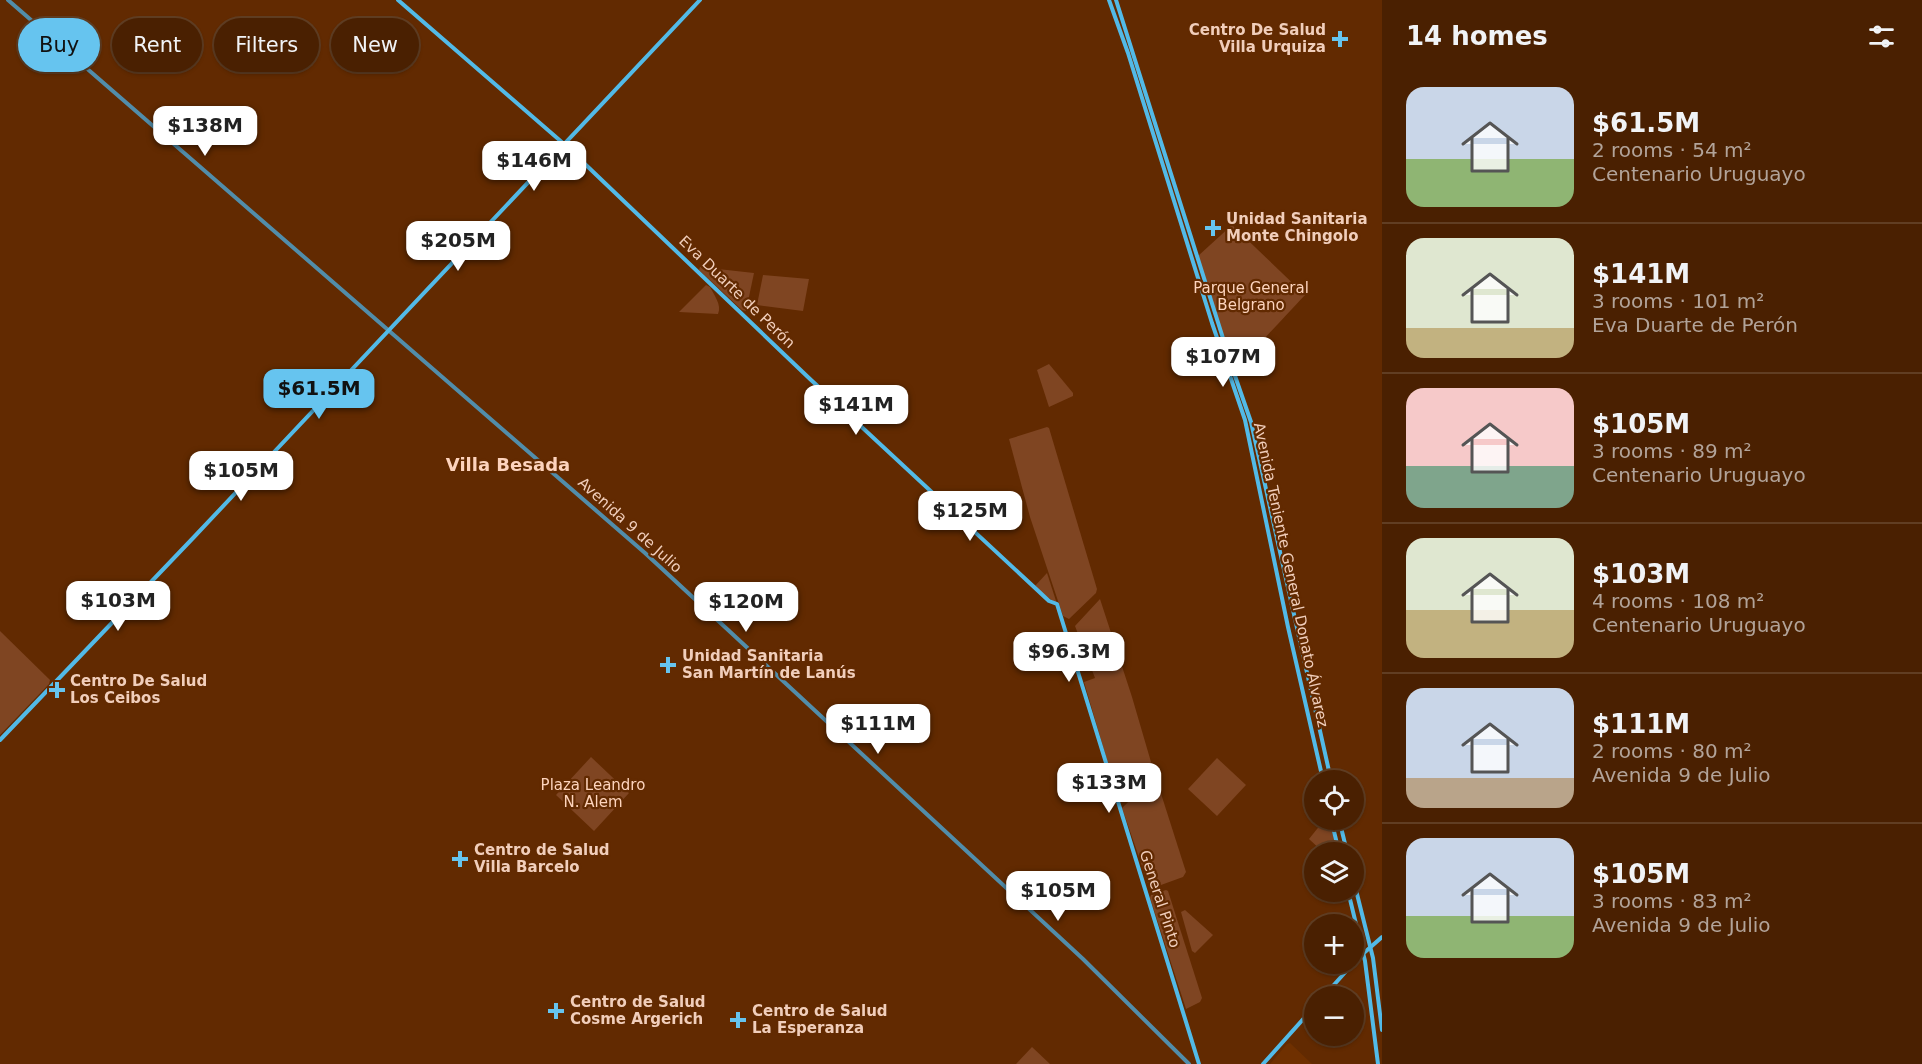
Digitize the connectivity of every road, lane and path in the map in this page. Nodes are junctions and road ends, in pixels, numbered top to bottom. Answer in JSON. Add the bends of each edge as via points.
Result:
{"nodes":[{"id":1,"x":8,"y":0,"type":"edge"},
{"id":2,"x":398,"y":0,"type":"edge"},
{"id":3,"x":700,"y":0,"type":"edge"},
{"id":4,"x":1109,"y":0,"type":"edge"},
{"id":5,"x":1116,"y":0,"type":"edge"},
{"id":6,"x":564,"y":144,"type":"junction"},
{"id":7,"x":388,"y":330,"type":"junction"},
{"id":8,"x":1057,"y":604,"type":"joint"},
{"id":9,"x":0,"y":740,"type":"edge"},
{"id":10,"x":1321,"y":770,"type":"edge"},
{"id":11,"x":1329,"y":770,"type":"edge"},
{"id":12,"x":1359,"y":902,"type":"edge"},
{"id":13,"x":1382,"y":937,"type":"edge"},
{"id":14,"x":1370,"y":948,"type":"junction"},
{"id":15,"x":1364,"y":953,"type":"joint"},
{"id":16,"x":1344,"y":974,"type":"edge"},
{"id":17,"x":1333,"y":986,"type":"edge"},
{"id":18,"x":1304,"y":1018,"type":"edge"},
{"id":19,"x":1382,"y":1030,"type":"edge"},
{"id":20,"x":1189,"y":1064,"type":"edge"},
{"id":21,"x":1199,"y":1064,"type":"edge"},
{"id":22,"x":1263,"y":1064,"type":"edge"},
{"id":23,"x":1378,"y":1064,"type":"edge"}],
"edges":[{"from":1,"to":7,"type":"street","name":"Avenida 9 de Julio"},
{"from":2,"to":6,"type":"main road","name":"Eva Duarte de Perón"},
{"from":3,"to":6,"type":"main road"},
{"from":4,"to":10,"type":"main road","name":"Avenida Teniente General Donato Álvarez","via":[[1245,420]]},
{"from":5,"to":11,"type":"main road","name":"Avenida Teniente General Donato Álvarez","via":[[1251,422]]},
{"from":6,"to":7,"type":"main road"},
{"from":6,"to":8,"type":"main road","name":"Eva Duarte de Perón","via":[[810,379],[1049,601]]},
{"from":7,"to":9,"type":"main road"},
{"from":7,"to":20,"type":"street","name":"Avenida 9 de Julio","via":[[645,553],[1083,959]]},
{"from":8,"to":21,"type":"main road","name":"General Pinto"},
{"from":12,"to":14,"type":"main road"},
{"from":13,"to":14,"type":"main road"},
{"from":14,"to":15,"type":"main road"},
{"from":14,"to":19,"type":"main road"},
{"from":15,"to":23,"type":"main road"},
{"from":16,"to":17,"type":"main road"},
{"from":18,"to":22,"type":"main road"}]}
